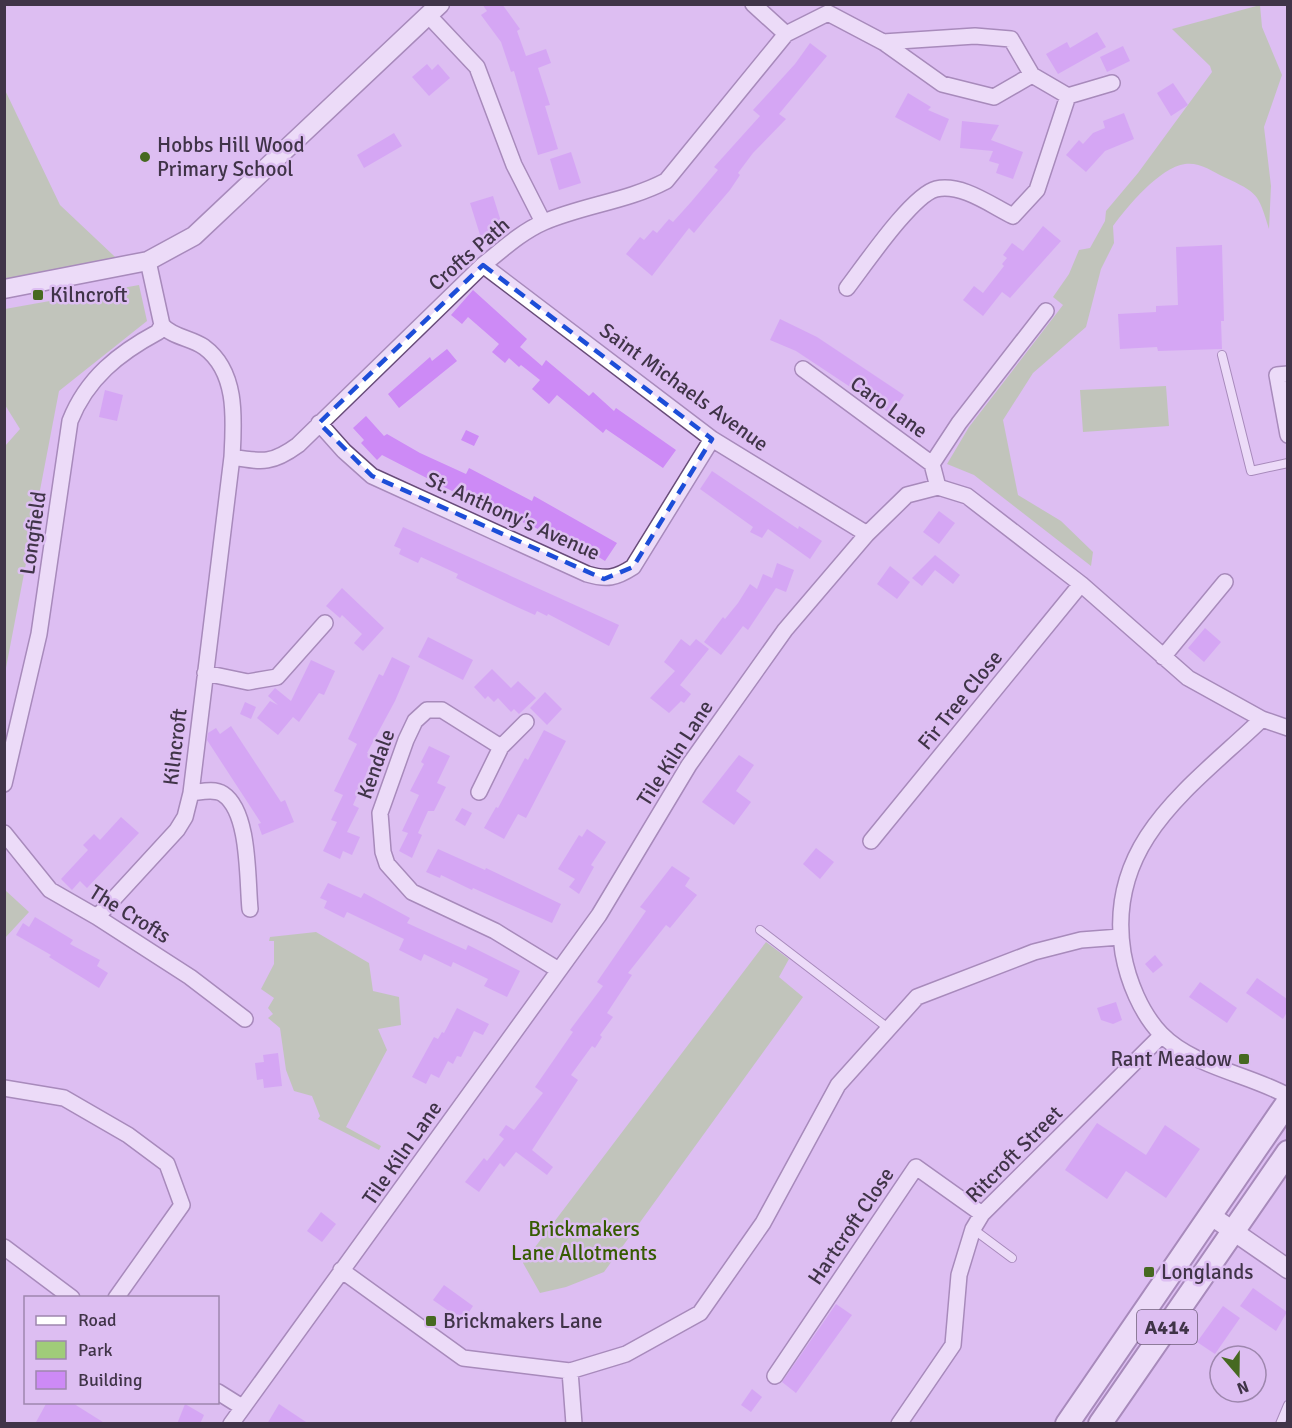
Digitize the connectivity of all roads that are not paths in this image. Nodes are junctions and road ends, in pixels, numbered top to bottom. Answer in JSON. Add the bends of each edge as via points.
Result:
{"nodes":[{"id":1,"x":753,"y":4,"type":"edge"},
{"id":2,"x":435,"y":10,"type":"edge"},
{"id":3,"x":786,"y":34,"type":"junction"},
{"id":4,"x":883,"y":42,"type":"junction"},
{"id":5,"x":1032,"y":75,"type":"junction"},
{"id":6,"x":1112,"y":83,"type":"dead end"},
{"id":7,"x":1068,"y":96,"type":"junction"},
{"id":8,"x":543,"y":222,"type":"junction"},
{"id":9,"x":148,"y":261,"type":"junction"},
{"id":10,"x":483,"y":265,"type":"junction"},
{"id":11,"x":847,"y":288,"type":"dead end"},
{"id":12,"x":4,"y":289,"type":"edge"},
{"id":13,"x":1046,"y":311,"type":"dead end"},
{"id":14,"x":162,"y":325,"type":"junction"},
{"id":15,"x":1222,"y":355,"type":"dead end"},
{"id":16,"x":803,"y":369,"type":"dead end"},
{"id":17,"x":1282,"y":375,"type":"edge"},
{"id":18,"x":319,"y":423,"type":"junction"},
{"id":19,"x":1287,"y":435,"type":"edge"},
{"id":20,"x":712,"y":439,"type":"junction"},
{"id":21,"x":232,"y":457,"type":"junction"},
{"id":22,"x":1287,"y":463,"type":"edge"},
{"id":23,"x":932,"y":464,"type":"junction"},
{"id":24,"x":938,"y":487,"type":"junction"},
{"id":25,"x":867,"y":534,"type":"junction"},
{"id":26,"x":1225,"y":582,"type":"dead end"},
{"id":27,"x":1081,"y":585,"type":"junction"},
{"id":28,"x":325,"y":623,"type":"dead end"},
{"id":29,"x":1163,"y":657,"type":"junction"},
{"id":30,"x":204,"y":673,"type":"junction"},
{"id":31,"x":1262,"y":719,"type":"junction"},
{"id":32,"x":526,"y":722,"type":"dead end"},
{"id":33,"x":1287,"y":728,"type":"edge"},
{"id":34,"x":501,"y":747,"type":"junction"},
{"id":35,"x":4,"y":784,"type":"edge"},
{"id":36,"x":479,"y":792,"type":"dead end"},
{"id":37,"x":191,"y":793,"type":"junction"},
{"id":38,"x":4,"y":832,"type":"edge"},
{"id":39,"x":871,"y":841,"type":"dead end"},
{"id":40,"x":250,"y":909,"type":"dead end"},
{"id":41,"x":97,"y":917,"type":"junction"},
{"id":42,"x":760,"y":930,"type":"dead end"},
{"id":43,"x":1120,"y":937,"type":"junction"},
{"id":44,"x":557,"y":969,"type":"junction"},
{"id":45,"x":245,"y":1019,"type":"dead end"},
{"id":46,"x":888,"y":1028,"type":"junction"},
{"id":47,"x":1162,"y":1035,"type":"junction"},
{"id":48,"x":4,"y":1088,"type":"edge"},
{"id":49,"x":1287,"y":1096,"type":"edge"},
{"id":50,"x":1287,"y":1102,"type":"edge"},
{"id":51,"x":1287,"y":1152,"type":"edge"},
{"id":52,"x":982,"y":1214,"type":"junction"},
{"id":53,"x":1210,"y":1215,"type":"junction"},
{"id":54,"x":973,"y":1229,"type":"junction"},
{"id":55,"x":1233,"y":1231,"type":"junction"},
{"id":56,"x":4,"y":1246,"type":"edge"},
{"id":57,"x":1012,"y":1257,"type":"dead end"},
{"id":58,"x":1287,"y":1269,"type":"edge"},
{"id":59,"x":341,"y":1270,"type":"junction"},
{"id":60,"x":69,"y":1296,"type":"edge"},
{"id":61,"x":117,"y":1296,"type":"edge"},
{"id":62,"x":570,"y":1371,"type":"junction"},
{"id":63,"x":775,"y":1376,"type":"dead end"},
{"id":64,"x":219,"y":1393,"type":"edge"},
{"id":65,"x":1287,"y":1405,"type":"edge"},
{"id":66,"x":242,"y":1407,"type":"junction"},
{"id":67,"x":231,"y":1424,"type":"edge"},
{"id":68,"x":574,"y":1424,"type":"edge"},
{"id":69,"x":899,"y":1424,"type":"edge"},
{"id":70,"x":1067,"y":1424,"type":"edge"},
{"id":71,"x":1100,"y":1424,"type":"edge"},
{"id":72,"x":1280,"y":1424,"type":"edge"}],
"edges":[{"from":1,"to":3,"type":"street"},
{"from":2,"to":8,"type":"street","via":[[477,66],[514,165]]},
{"from":2,"to":9,"type":"street","via":[[209,225]]},
{"from":3,"to":4,"type":"street","name":"Crofts Path","via":[[828,13]]},
{"from":3,"to":8,"type":"street","name":"Crofts Path","via":[[666,181],[644,193]]},
{"from":4,"to":5,"type":"street","name":"Crofts Path","via":[[942,84],[994,97]]},
{"from":4,"to":5,"type":"street","via":[[975,36],[1011,39]]},
{"from":5,"to":7,"type":"street"},
{"from":6,"to":7,"type":"street"},
{"from":7,"to":11,"type":"street","via":[[1036,190],[1013,216],[963,191],[936,189],[913,204]]},
{"from":8,"to":10,"type":"street","name":"Crofts Path"},
{"from":9,"to":12,"type":"street"},
{"from":9,"to":14,"type":"street"},
{"from":10,"to":18,"type":"street","name":"Crofts Path"},
{"from":10,"to":20,"type":"street","name":"Saint Michaels Avenue"},
{"from":13,"to":23,"type":"street"},
{"from":14,"to":21,"type":"street","name":"Kilncroft","via":[[204,347],[218,362],[233,402]]},
{"from":14,"to":35,"type":"street","name":"Longfield","via":[[158,332],[112,361],[92,380],[70,421],[39,634]]},
{"from":15,"to":22,"type":"lane","via":[[1251,471]]},
{"from":16,"to":23,"type":"street","name":"Caro Lane"},
{"from":17,"to":19,"type":"street"},
{"from":18,"to":20,"type":"street","name":"St. Anthony's Avenue","via":[[372,476],[604,579],[618,577],[633,567]]},
{"from":18,"to":21,"type":"street","name":"Crofts Path","via":[[281,458],[267,462]]},
{"from":20,"to":25,"type":"street","name":"Saint Michaels Avenue"},
{"from":21,"to":30,"type":"street","name":"Kilncroft"},
{"from":23,"to":24,"type":"street","name":"Caro Lane"},
{"from":24,"to":25,"type":"street","name":"Tile Kiln Lane","via":[[907,495]]},
{"from":24,"to":27,"type":"street","via":[[967,496]]},
{"from":25,"to":44,"type":"street","name":"Tile Kiln Lane","via":[[785,630],[689,765],[599,915]]},
{"from":26,"to":29,"type":"street"},
{"from":27,"to":29,"type":"street"},
{"from":27,"to":39,"type":"street","name":"Fir Tree Close"},
{"from":28,"to":30,"type":"street","via":[[277,677],[248,682]]},
{"from":29,"to":31,"type":"street","via":[[1205,688]]},
{"from":30,"to":37,"type":"street","name":"Kilncroft"},
{"from":31,"to":33,"type":"street"},
{"from":31,"to":43,"type":"street","via":[[1149,830],[1123,890]]},
{"from":32,"to":34,"type":"street"},
{"from":34,"to":36,"type":"street"},
{"from":34,"to":44,"type":"street","name":"Kendale","via":[[442,710],[427,710],[406,740],[380,813],[382,852],[412,892],[495,932]]},
{"from":37,"to":40,"type":"street","via":[[222,794],[240,815]]},
{"from":37,"to":41,"type":"street","name":"Kilncroft","via":[[177,830]]},
{"from":38,"to":41,"type":"street","name":"The Crofts","via":[[50,890]]},
{"from":41,"to":45,"type":"street","name":"The Crofts"},
{"from":42,"to":46,"type":"lane"},
{"from":43,"to":46,"type":"street","via":[[1080,940],[1034,952],[917,997]]},
{"from":43,"to":47,"type":"street","via":[[1133,990]]},
{"from":44,"to":59,"type":"street","name":"Tile Kiln Lane","via":[[521,1026]]},
{"from":46,"to":62,"type":"street","via":[[838,1085],[763,1223],[700,1313],[626,1354]]},
{"from":47,"to":49,"type":"street","via":[[1199,1059],[1265,1083]]},
{"from":47,"to":52,"type":"street","name":"Ritcroft Street"},
{"from":48,"to":61,"type":"street","via":[[64,1098],[128,1135],[167,1164],[183,1205]]},
{"from":50,"to":53,"type":"main road","number":"A414"},
{"from":51,"to":55,"type":"main road","number":"A414"},
{"from":52,"to":54,"type":"street","name":"Ritcroft Street"},
{"from":52,"to":63,"type":"street","name":"Hartcroft Close","via":[[916,1167]]},
{"from":53,"to":55,"type":"street"},
{"from":53,"to":70,"type":"main road","number":"A414"},
{"from":54,"to":57,"type":"lane"},
{"from":54,"to":69,"type":"street","name":"Ritcroft Street","via":[[959,1275],[953,1345]]},
{"from":55,"to":58,"type":"street"},
{"from":55,"to":71,"type":"main road","number":"A414"},
{"from":56,"to":60,"type":"street"},
{"from":59,"to":62,"type":"street","via":[[463,1358]]},
{"from":59,"to":66,"type":"street","name":"Tile Kiln Lane"},
{"from":62,"to":68,"type":"street"},
{"from":64,"to":66,"type":"street"},
{"from":65,"to":72,"type":"lane"},
{"from":66,"to":67,"type":"street","name":"Tile Kiln Lane"}]}
